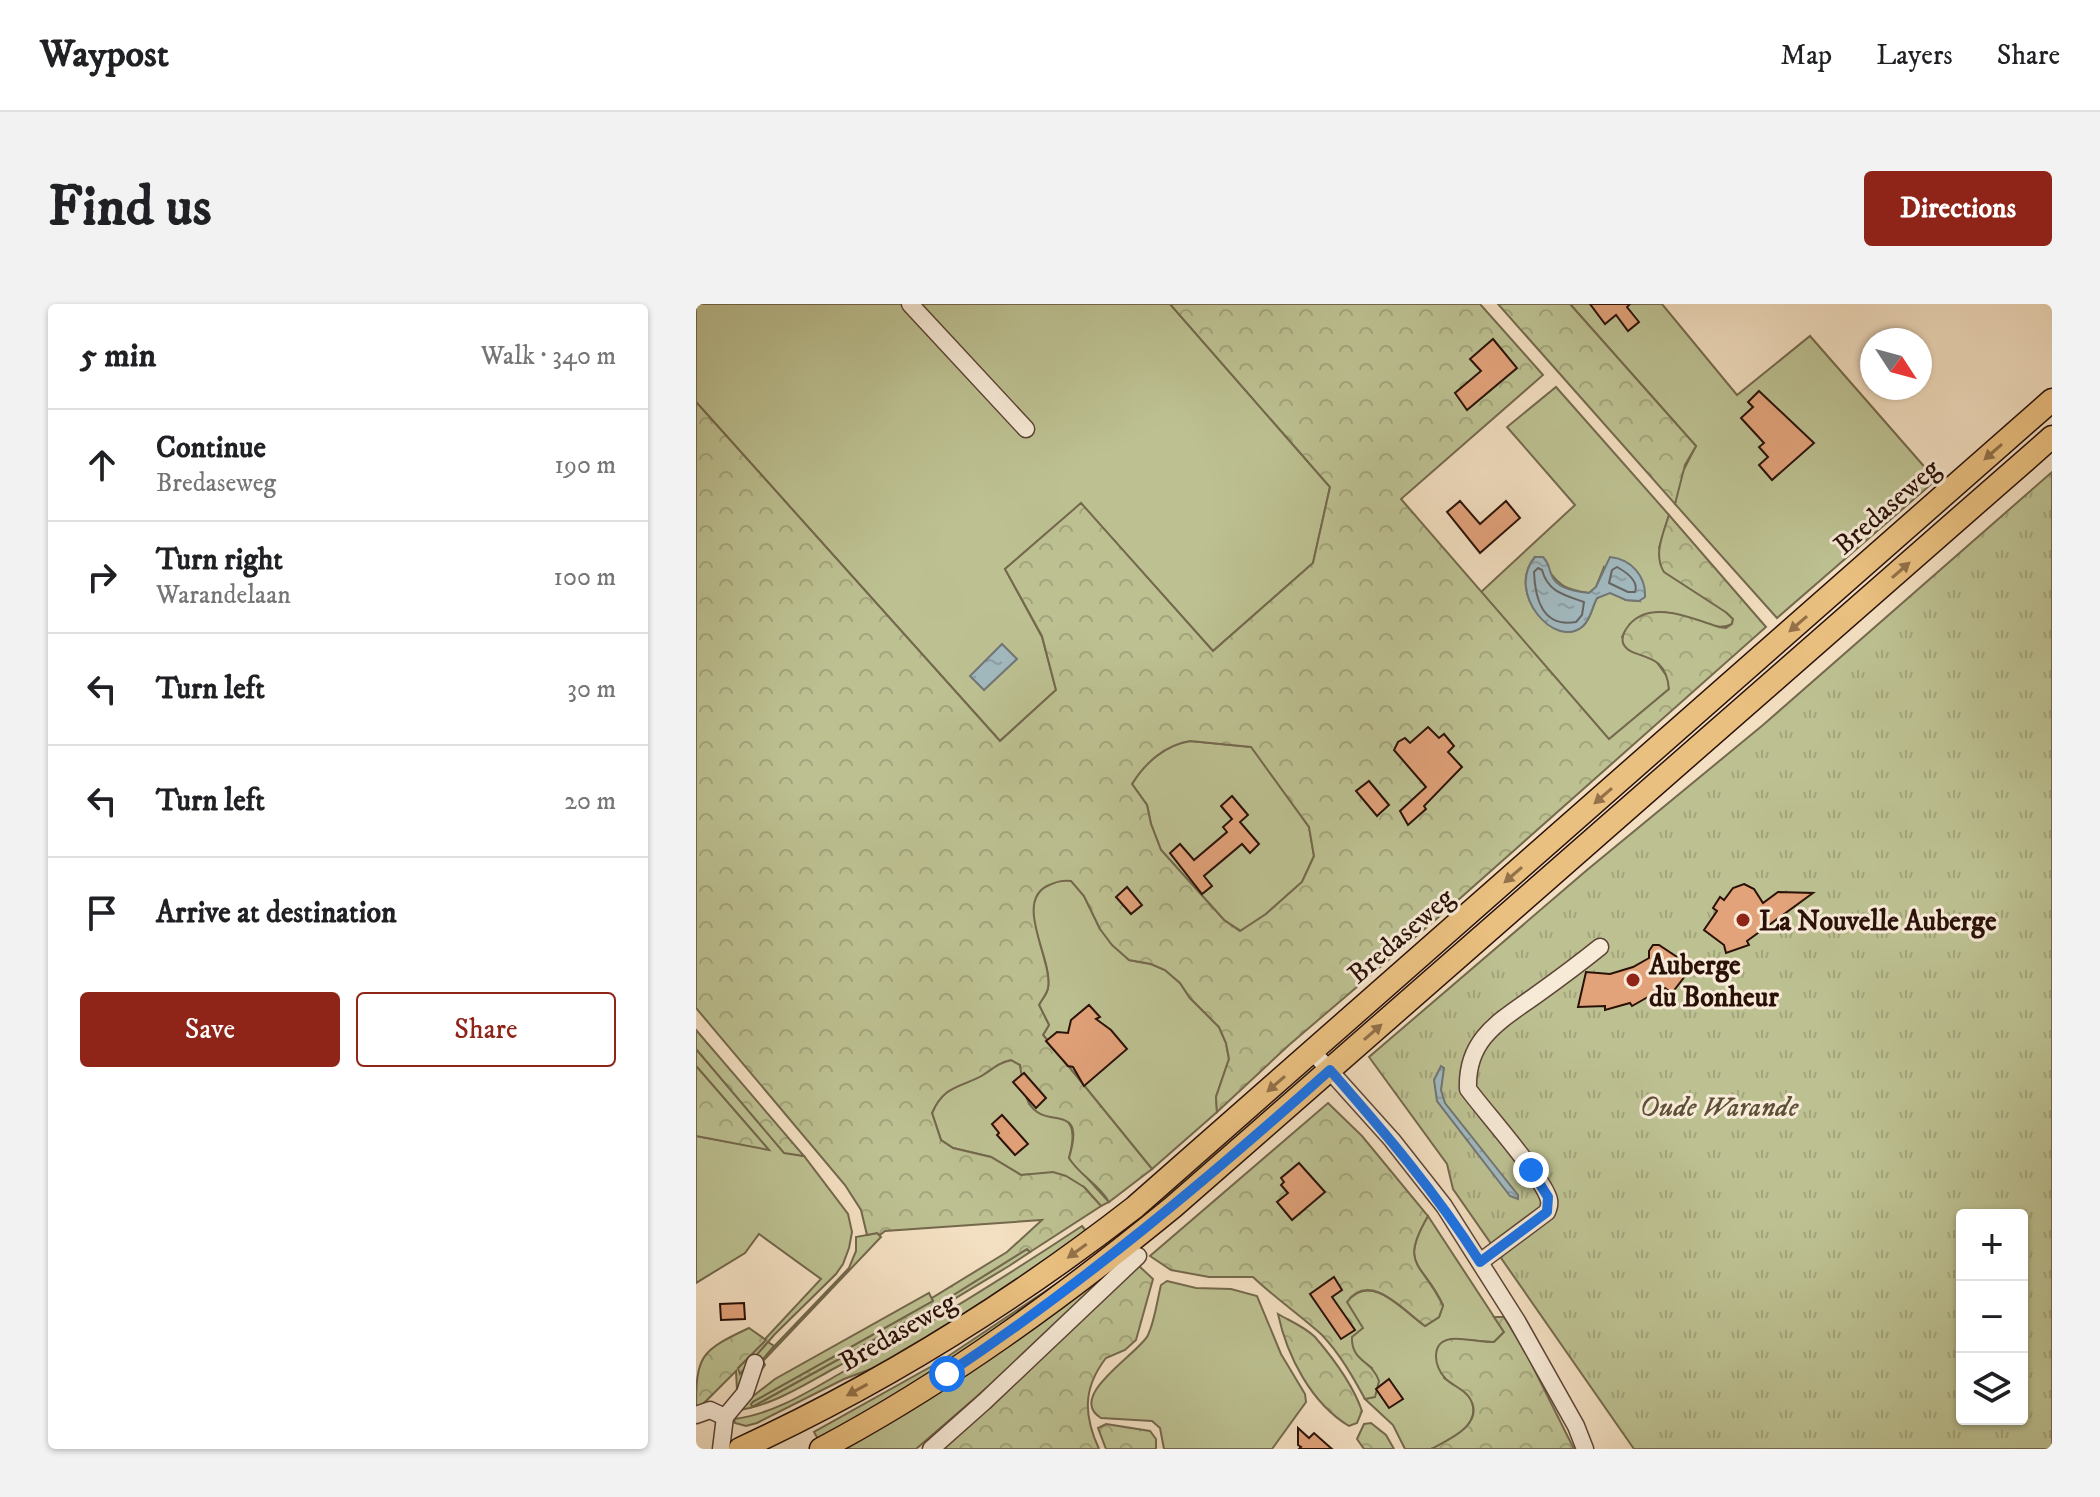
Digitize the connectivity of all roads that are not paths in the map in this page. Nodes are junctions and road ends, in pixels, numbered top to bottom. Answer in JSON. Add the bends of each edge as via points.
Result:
{"nodes":[{"id":1,"x":910,"y":304,"type":"edge"},
{"id":2,"x":2052,"y":400,"type":"edge"},
{"id":3,"x":1026,"y":429,"type":"dead end"},
{"id":4,"x":2052,"y":437,"type":"edge"},
{"id":5,"x":1822,"y":603,"type":"junction"},
{"id":6,"x":1840,"y":623,"type":"junction"},
{"id":7,"x":1702,"y":708,"type":"junction"},
{"id":8,"x":1718,"y":731,"type":"junction"},
{"id":9,"x":1600,"y":947,"type":"dead end"},
{"id":10,"x":1313,"y":1052,"type":"junction"},
{"id":11,"x":1330,"y":1070,"type":"junction"},
{"id":12,"x":1138,"y":1256,"type":"dead end"},
{"id":13,"x":1480,"y":1262,"type":"junction"},
{"id":14,"x":755,"y":1363,"type":"dead end"},
{"id":15,"x":696,"y":1415,"type":"edge"},
{"id":16,"x":725,"y":1417,"type":"junction"},
{"id":17,"x":721,"y":1449,"type":"edge"},
{"id":18,"x":740,"y":1449,"type":"edge"},
{"id":19,"x":821,"y":1449,"type":"edge"},
{"id":20,"x":931,"y":1449,"type":"edge"},
{"id":21,"x":1585,"y":1449,"type":"edge"}],
"edges":[{"from":1,"to":3,"type":"street"},
{"from":2,"to":5,"type":"main road","name":"Bredaseweg","one_way":true},
{"from":6,"to":4,"type":"main road","name":"Bredaseweg","one_way":true},
{"from":5,"to":6,"type":"main road"},
{"from":5,"to":7,"type":"main road","name":"Bredaseweg","one_way":true},
{"from":6,"to":8,"type":"main road","name":"Bredaseweg"},
{"from":7,"to":8,"type":"main road","via":[[1697,732]]},
{"from":7,"to":10,"type":"main road","name":"Bredaseweg","one_way":true},
{"from":11,"to":8,"type":"main road","name":"Bredaseweg","one_way":true},
{"from":9,"to":13,"type":"street","via":[[1495,1023],[1474,1053],[1468,1089],[1531,1170],[1549,1206]]},
{"from":10,"to":11,"type":"street"},
{"from":10,"to":18,"type":"main road","name":"Bredaseweg","one_way":true,"via":[[1135,1207],[1019,1291],[864,1386]]},
{"from":11,"to":13,"type":"street","via":[[1434,1193]]},
{"from":11,"to":19,"type":"main road","name":"Bredaseweg","via":[[1162,1217],[1051,1302],[947,1374]]},
{"from":12,"to":20,"type":"street"},
{"from":13,"to":21,"type":"street"},
{"from":14,"to":16,"type":"street","via":[[745,1393]]},
{"from":15,"to":16,"type":"street","via":[[710,1410]]},
{"from":16,"to":17,"type":"street"}]}
